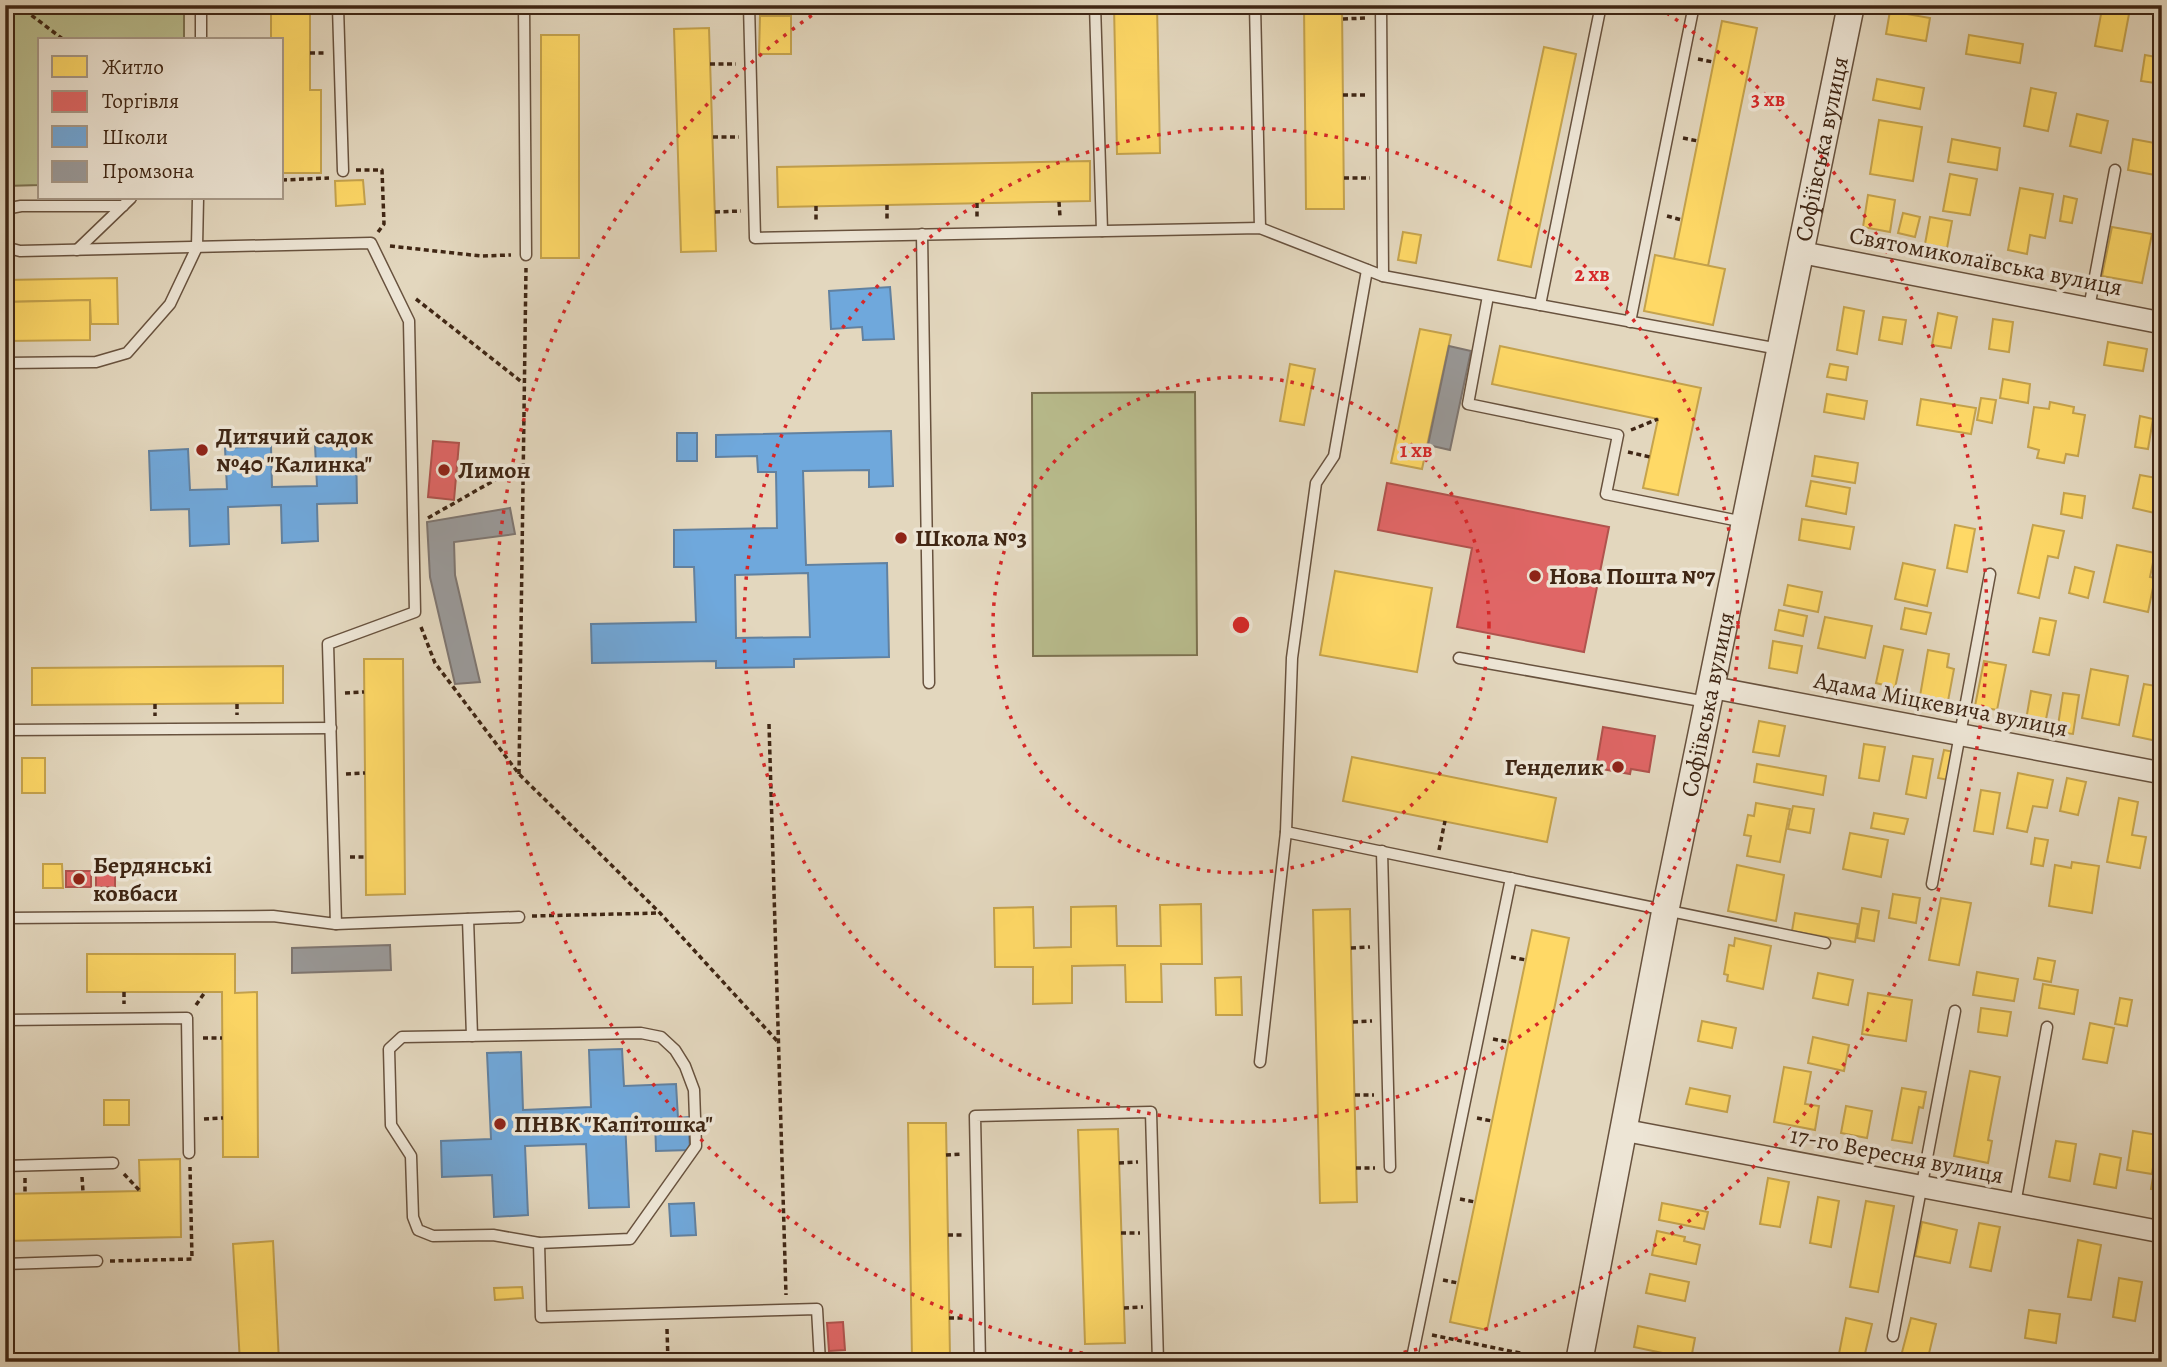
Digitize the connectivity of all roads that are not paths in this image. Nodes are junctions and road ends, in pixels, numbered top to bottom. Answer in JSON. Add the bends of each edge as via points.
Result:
{"nodes":[{"id":1,"x":201,"y":5,"type":"edge"},
{"id":2,"x":484,"y":5,"type":"edge"},
{"id":3,"x":524,"y":5,"type":"edge"},
{"id":4,"x":749,"y":5,"type":"edge"},
{"id":5,"x":1095,"y":5,"type":"edge"},
{"id":6,"x":1255,"y":5,"type":"edge"},
{"id":7,"x":1381,"y":5,"type":"edge"},
{"id":8,"x":1601,"y":5,"type":"edge"},
{"id":9,"x":1694,"y":5,"type":"edge"},
{"id":10,"x":1851,"y":5,"type":"edge"},
{"id":11,"x":338,"y":6,"type":"edge"},
{"id":12,"x":201,"y":38,"type":"edge"},
{"id":13,"x":2115,"y":170,"type":"dead end"},
{"id":14,"x":343,"y":171,"type":"road end"},
{"id":15,"x":198,"y":200,"type":"edge"},
{"id":16,"x":127,"y":202,"type":"edge"},
{"id":17,"x":5,"y":209,"type":"edge"},
{"id":18,"x":1260,"y":228,"type":"junction"},
{"id":19,"x":1102,"y":231,"type":"junction"},
{"id":20,"x":922,"y":234,"type":"junction"},
{"id":21,"x":5,"y":247,"type":"edge"},
{"id":22,"x":197,"y":247,"type":"junction"},
{"id":23,"x":77,"y":250,"type":"junction"},
{"id":24,"x":1799,"y":252,"type":"junction"},
{"id":25,"x":526,"y":255,"type":"road end"},
{"id":26,"x":1367,"y":270,"type":"junction"},
{"id":27,"x":1383,"y":276,"type":"junction"},
{"id":28,"x":1488,"y":296,"type":"junction"},
{"id":29,"x":1540,"y":305,"type":"junction"},
{"id":30,"x":2089,"y":308,"type":"junction"},
{"id":31,"x":1630,"y":322,"type":"junction"},
{"id":32,"x":2162,"y":323,"type":"edge"},
{"id":33,"x":1779,"y":349,"type":"junction"},
{"id":34,"x":5,"y":363,"type":"edge"},
{"id":35,"x":1744,"y":522,"type":"junction"},
{"id":36,"x":1990,"y":574,"type":"dead end"},
{"id":37,"x":1459,"y":658,"type":"dead end"},
{"id":38,"x":929,"y":683,"type":"dead end"},
{"id":39,"x":1709,"y":695,"type":"junction"},
{"id":40,"x":331,"y":728,"type":"junction"},
{"id":41,"x":5,"y":730,"type":"edge"},
{"id":42,"x":1959,"y":734,"type":"junction"},
{"id":43,"x":2162,"y":773,"type":"edge"},
{"id":44,"x":1286,"y":832,"type":"junction"},
{"id":45,"x":1382,"y":851,"type":"junction"},
{"id":46,"x":1511,"y":878,"type":"junction"},
{"id":47,"x":1932,"y":884,"type":"dead end"},
{"id":48,"x":1665,"y":912,"type":"junction"},
{"id":49,"x":520,"y":917,"type":"road end"},
{"id":50,"x":5,"y":918,"type":"edge"},
{"id":51,"x":468,"y":919,"type":"junction"},
{"id":52,"x":336,"y":924,"type":"junction"},
{"id":53,"x":1825,"y":943,"type":"dead end"},
{"id":54,"x":1955,"y":1011,"type":"dead end"},
{"id":55,"x":5,"y":1020,"type":"edge"},
{"id":56,"x":2047,"y":1027,"type":"dead end"},
{"id":57,"x":472,"y":1036,"type":"junction"},
{"id":58,"x":1260,"y":1062,"type":"dead end"},
{"id":59,"x":1623,"y":1130,"type":"junction"},
{"id":60,"x":190,"y":1153,"type":"road end"},
{"id":61,"x":113,"y":1163,"type":"road end"},
{"id":62,"x":5,"y":1166,"type":"edge"},
{"id":63,"x":1390,"y":1167,"type":"dead end"},
{"id":64,"x":1921,"y":1186,"type":"junction"},
{"id":65,"x":2015,"y":1204,"type":"junction"},
{"id":66,"x":2162,"y":1232,"type":"edge"},
{"id":67,"x":539,"y":1243,"type":"junction"},
{"id":68,"x":97,"y":1261,"type":"road end"},
{"id":69,"x":5,"y":1264,"type":"edge"},
{"id":70,"x":1894,"y":1336,"type":"dead end"},
{"id":71,"x":820,"y":1362,"type":"edge"},
{"id":72,"x":980,"y":1362,"type":"edge"},
{"id":73,"x":1158,"y":1362,"type":"edge"},
{"id":74,"x":1335,"y":1362,"type":"edge"},
{"id":75,"x":1578,"y":1362,"type":"edge"}],
"edges":[{"from":1,"to":12,"type":"lane"},
{"from":2,"to":11,"type":"lane"},
{"from":3,"to":25,"type":"lane"},
{"from":4,"to":20,"type":"lane","via":[[755,237]]},
{"from":5,"to":19,"type":"lane"},
{"from":6,"to":18,"type":"lane"},
{"from":7,"to":27,"type":"lane"},
{"from":8,"to":29,"type":"lane"},
{"from":9,"to":31,"type":"lane"},
{"from":10,"to":24,"type":"street","name":"Софіївська вулиця"},
{"from":11,"to":14,"type":"lane"},
{"from":13,"to":30,"type":"lane"},
{"from":15,"to":22,"type":"lane"},
{"from":16,"to":17,"type":"lane"},
{"from":16,"to":23,"type":"lane"},
{"from":18,"to":19,"type":"lane"},
{"from":18,"to":26,"type":"lane"},
{"from":19,"to":20,"type":"lane"},
{"from":20,"to":38,"type":"lane"},
{"from":21,"to":23,"type":"lane"},
{"from":22,"to":23,"type":"lane"},
{"from":22,"to":34,"type":"lane","via":[[170,304],[128,353],[96,362]]},
{"from":22,"to":40,"type":"lane","via":[[371,243],[409,321],[415,612],[328,644]]},
{"from":24,"to":30,"type":"street","name":"Святомиколаївська вулиця"},
{"from":24,"to":33,"type":"street","name":"Софіївська вулиця"},
{"from":26,"to":27,"type":"lane"},
{"from":26,"to":44,"type":"lane","via":[[1334,456],[1316,483],[1314,496],[1292,658]]},
{"from":27,"to":28,"type":"lane"},
{"from":28,"to":29,"type":"lane"},
{"from":28,"to":35,"type":"lane","via":[[1468,404],[1618,435],[1606,494]]},
{"from":29,"to":31,"type":"lane"},
{"from":30,"to":32,"type":"street","name":"Святомиколаївська вулиця"},
{"from":31,"to":33,"type":"lane"},
{"from":33,"to":35,"type":"street","name":"Софіївська вулиця"},
{"from":35,"to":39,"type":"street","name":"Софіївська вулиця"},
{"from":36,"to":42,"type":"lane"},
{"from":37,"to":39,"type":"lane"},
{"from":39,"to":42,"type":"street","name":"Адама Міцкевича вулиця"},
{"from":39,"to":48,"type":"street","name":"Софіївська вулиця"},
{"from":40,"to":41,"type":"lane"},
{"from":40,"to":52,"type":"lane"},
{"from":42,"to":43,"type":"street","name":"Адама Міцкевича вулиця"},
{"from":42,"to":47,"type":"lane"},
{"from":44,"to":45,"type":"lane"},
{"from":44,"to":58,"type":"lane"},
{"from":45,"to":46,"type":"lane"},
{"from":45,"to":63,"type":"lane"},
{"from":46,"to":48,"type":"lane"},
{"from":46,"to":74,"type":"lane","via":[[1412,1358]]},
{"from":48,"to":53,"type":"lane"},
{"from":48,"to":59,"type":"street","name":"Софіївська вулиця"},
{"from":49,"to":51,"type":"lane"},
{"from":50,"to":52,"type":"lane","via":[[272,916]]},
{"from":51,"to":52,"type":"lane"},
{"from":51,"to":57,"type":"lane"},
{"from":54,"to":64,"type":"lane"},
{"from":55,"to":60,"type":"lane","via":[[187,1018]]},
{"from":56,"to":65,"type":"lane"},
{"from":57,"to":67,"type":"lane","via":[[402,1037],[389,1049],[391,1125],[411,1156],[413,1217],[418,1230],[433,1236],[494,1236]]},
{"from":57,"to":67,"type":"lane","via":[[641,1033],[661,1037],[680,1058],[694,1090],[696,1146],[630,1239]]},
{"from":59,"to":64,"type":"street","name":"17-го Вересня вулиця"},
{"from":59,"to":75,"type":"street","name":"Софіївська вулиця"},
{"from":61,"to":62,"type":"lane"},
{"from":64,"to":65,"type":"street","name":"17-го Вересня вулиця"},
{"from":64,"to":70,"type":"lane"},
{"from":65,"to":66,"type":"street","name":"17-го Вересня вулиця"},
{"from":67,"to":71,"type":"lane","via":[[541,1317],[817,1309]]},
{"from":68,"to":69,"type":"lane"},
{"from":72,"to":73,"type":"lane","via":[[975,1116],[1151,1112]]}]}
